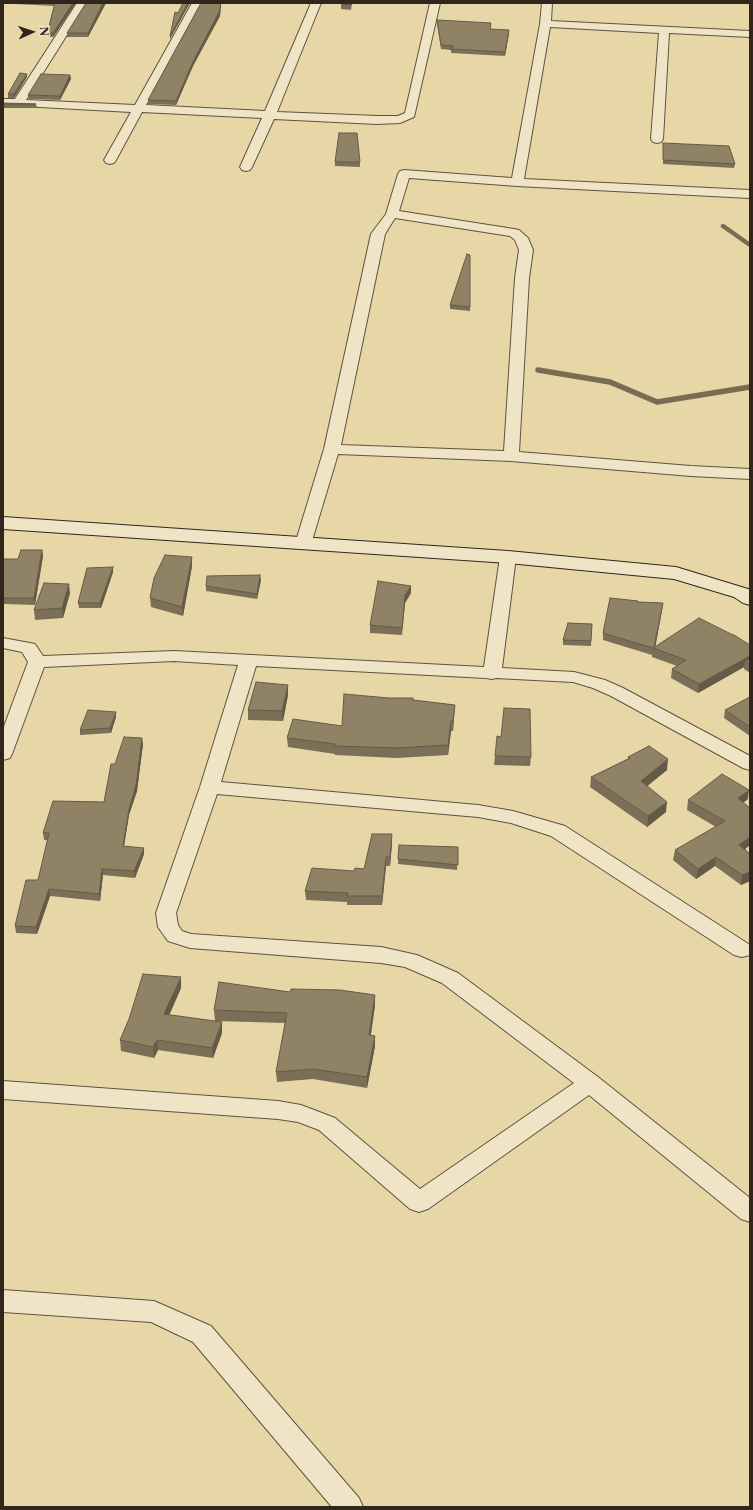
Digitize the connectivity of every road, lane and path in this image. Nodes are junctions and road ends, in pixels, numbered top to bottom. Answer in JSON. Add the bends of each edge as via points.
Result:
{"nodes":[{"id":1,"x":82,"y":3,"type":"edge"},
{"id":2,"x":197,"y":3,"type":"edge"},
{"id":3,"x":316,"y":3,"type":"edge"},
{"id":4,"x":435,"y":3,"type":"edge"},
{"id":5,"x":547,"y":3,"type":"edge"},
{"id":6,"x":545,"y":24,"type":"junction"},
{"id":7,"x":664,"y":31,"type":"junction"},
{"id":8,"x":750,"y":34,"type":"edge"},
{"id":9,"x":3,"y":102,"type":"edge"},
{"id":10,"x":18,"y":103,"type":"junction"},
{"id":11,"x":139,"y":108,"type":"junction"},
{"id":12,"x":270,"y":114,"type":"junction"},
{"id":13,"x":657,"y":139,"type":"dead end"},
{"id":14,"x":110,"y":160,"type":"dead end"},
{"id":15,"x":246,"y":167,"type":"dead end"},
{"id":16,"x":517,"y":182,"type":"junction"},
{"id":17,"x":750,"y":194,"type":"edge"},
{"id":18,"x":392,"y":214,"type":"junction"},
{"id":19,"x":332,"y":449,"type":"junction"},
{"id":20,"x":511,"y":456,"type":"junction"},
{"id":21,"x":750,"y":474,"type":"edge"},
{"id":22,"x":3,"y":523,"type":"edge"},
{"id":23,"x":303,"y":544,"type":"junction"},
{"id":24,"x":508,"y":558,"type":"junction"},
{"id":25,"x":750,"y":599,"type":"edge"},
{"id":26,"x":3,"y":643,"type":"edge"},
{"id":27,"x":248,"y":661,"type":"junction"},
{"id":28,"x":37,"y":662,"type":"junction"},
{"id":29,"x":492,"y":674,"type":"junction"},
{"id":30,"x":3,"y":754,"type":"edge"},
{"id":31,"x":750,"y":764,"type":"edge"},
{"id":32,"x":210,"y":787,"type":"junction"},
{"id":33,"x":747,"y":951,"type":"edge"},
{"id":34,"x":590,"y":1082,"type":"junction"},
{"id":35,"x":3,"y":1090,"type":"edge"},
{"id":36,"x":750,"y":1212,"type":"edge"},
{"id":37,"x":3,"y":1301,"type":"edge"},
{"id":38,"x":349,"y":1507,"type":"edge"}],
"edges":[{"from":1,"to":10,"type":"street"},
{"from":2,"to":11,"type":"street"},
{"from":3,"to":12,"type":"street"},
{"from":4,"to":12,"type":"street","via":[[410,115],[400,119],[377,120]]},
{"from":5,"to":6,"type":"street"},
{"from":6,"to":7,"type":"street"},
{"from":6,"to":16,"type":"street"},
{"from":7,"to":8,"type":"street"},
{"from":7,"to":13,"type":"street"},
{"from":9,"to":10,"type":"street"},
{"from":10,"to":11,"type":"street"},
{"from":11,"to":12,"type":"street"},
{"from":11,"to":14,"type":"street"},
{"from":12,"to":15,"type":"street"},
{"from":16,"to":17,"type":"street"},
{"from":16,"to":18,"type":"street","via":[[404,174]]},
{"from":18,"to":19,"type":"street","via":[[378,234]]},
{"from":18,"to":20,"type":"street","via":[[502,231],[521,238],[526,250]]},
{"from":19,"to":20,"type":"street"},
{"from":19,"to":23,"type":"street"},
{"from":20,"to":21,"type":"street"},
{"from":22,"to":23,"type":"street"},
{"from":23,"to":24,"type":"street"},
{"from":24,"to":25,"type":"street","via":[[676,573],[741,593]]},
{"from":24,"to":29,"type":"street"},
{"from":26,"to":28,"type":"street","via":[[29,648]]},
{"from":27,"to":28,"type":"street","via":[[174,656]]},
{"from":27,"to":29,"type":"street"},
{"from":27,"to":32,"type":"street"},
{"from":28,"to":30,"type":"street"},
{"from":29,"to":31,"type":"street","via":[[574,678],[599,684]]},
{"from":32,"to":33,"type":"street","via":[[513,816],[558,831]]},
{"from":32,"to":34,"type":"street","via":[[166,913],[168,927],[175,936],[190,941],[381,955],[409,960],[450,978]]},
{"from":34,"to":35,"type":"street","via":[[419,1202],[327,1124],[301,1114],[278,1110]]},
{"from":34,"to":36,"type":"street"},
{"from":37,"to":38,"type":"street","via":[[154,1312],[202,1334]]}]}
